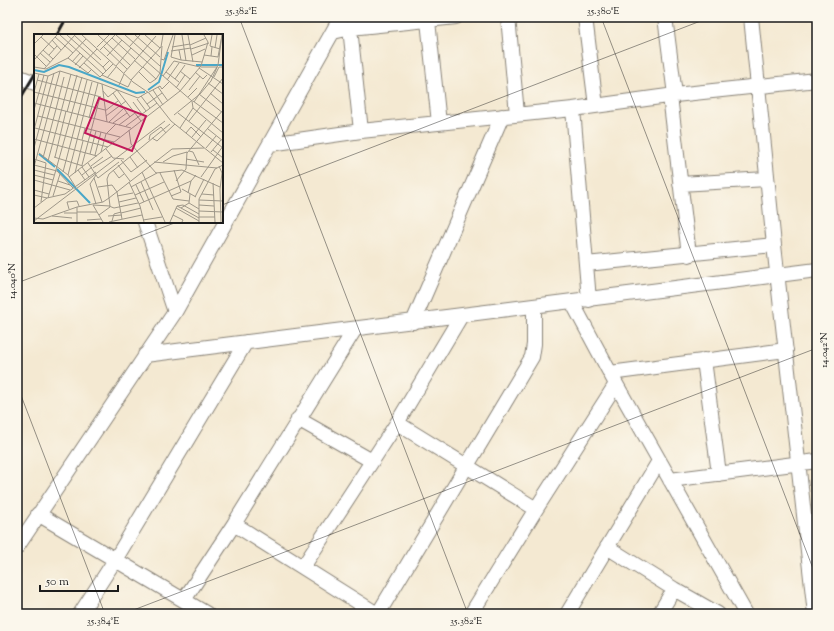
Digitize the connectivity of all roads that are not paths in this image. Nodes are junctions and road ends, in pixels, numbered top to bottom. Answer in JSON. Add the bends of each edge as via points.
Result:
{"nodes":[{"id":1,"x":456,"y":17,"type":"edge"},
{"id":2,"x":508,"y":17,"type":"edge"},
{"id":3,"x":585,"y":17,"type":"edge"},
{"id":4,"x":665,"y":17,"type":"edge"},
{"id":5,"x":751,"y":17,"type":"edge"},
{"id":6,"x":428,"y":21,"type":"junction"},
{"id":7,"x":346,"y":22,"type":"edge"},
{"id":8,"x":17,"y":76,"type":"edge"},
{"id":9,"x":817,"y":80,"type":"edge"},
{"id":10,"x":34,"y":83,"type":"edge"},
{"id":11,"x":759,"y":87,"type":"junction"},
{"id":12,"x":673,"y":96,"type":"junction"},
{"id":13,"x":596,"y":106,"type":"junction"},
{"id":14,"x":573,"y":109,"type":"junction"},
{"id":15,"x":517,"y":114,"type":"junction"},
{"id":16,"x":502,"y":116,"type":"junction"},
{"id":17,"x":439,"y":122,"type":"junction"},
{"id":18,"x":361,"y":131,"type":"junction"},
{"id":19,"x":270,"y":144,"type":"junction"},
{"id":20,"x":767,"y":179,"type":"junction"},
{"id":21,"x":680,"y":184,"type":"junction"},
{"id":22,"x":145,"y":223,"type":"edge"},
{"id":23,"x":774,"y":245,"type":"junction"},
{"id":24,"x":689,"y":255,"type":"junction"},
{"id":25,"x":586,"y":264,"type":"junction"},
{"id":26,"x":817,"y":270,"type":"edge"},
{"id":27,"x":778,"y":275,"type":"junction"},
{"id":28,"x":589,"y":300,"type":"junction"},
{"id":29,"x":572,"y":302,"type":"junction"},
{"id":30,"x":534,"y":306,"type":"junction"},
{"id":31,"x":175,"y":312,"type":"junction"},
{"id":32,"x":461,"y":316,"type":"junction"},
{"id":33,"x":413,"y":322,"type":"junction"},
{"id":34,"x":355,"y":329,"type":"junction"},
{"id":35,"x":246,"y":342,"type":"junction"},
{"id":36,"x":786,"y":350,"type":"junction"},
{"id":37,"x":145,"y":355,"type":"junction"},
{"id":38,"x":704,"y":360,"type":"junction"},
{"id":39,"x":613,"y":379,"type":"junction"},
{"id":40,"x":298,"y":419,"type":"junction"},
{"id":41,"x":397,"y":423,"type":"junction"},
{"id":42,"x":372,"y":461,"type":"junction"},
{"id":43,"x":659,"y":461,"type":"junction"},
{"id":44,"x":817,"y":461,"type":"edge"},
{"id":45,"x":798,"y":463,"type":"junction"},
{"id":46,"x":466,"y":466,"type":"junction"},
{"id":47,"x":719,"y":474,"type":"junction"},
{"id":48,"x":670,"y":480,"type":"junction"},
{"id":49,"x":536,"y":509,"type":"junction"},
{"id":50,"x":38,"y":514,"type":"junction"},
{"id":51,"x":234,"y":524,"type":"junction"},
{"id":52,"x":17,"y":547,"type":"edge"},
{"id":53,"x":607,"y":547,"type":"junction"},
{"id":54,"x":115,"y":560,"type":"junction"},
{"id":55,"x":303,"y":567,"type":"junction"},
{"id":56,"x":674,"y":589,"type":"junction"},
{"id":57,"x":184,"y":600,"type":"junction"},
{"id":58,"x":80,"y":614,"type":"edge"},
{"id":59,"x":207,"y":614,"type":"edge"},
{"id":60,"x":378,"y":614,"type":"edge"},
{"id":61,"x":471,"y":614,"type":"edge"},
{"id":62,"x":567,"y":614,"type":"edge"},
{"id":63,"x":659,"y":614,"type":"edge"},
{"id":64,"x":718,"y":614,"type":"edge"},
{"id":65,"x":746,"y":614,"type":"edge"},
{"id":66,"x":815,"y":614,"type":"edge"}],
"edges":[{"from":1,"to":6,"type":"street"},
{"from":2,"to":15,"type":"street"},
{"from":3,"to":13,"type":"street"},
{"from":4,"to":12,"type":"street"},
{"from":5,"to":11,"type":"street"},
{"from":6,"to":7,"type":"street"},
{"from":6,"to":17,"type":"street"},
{"from":7,"to":18,"type":"street"},
{"from":7,"to":19,"type":"street","via":[[333,32]]},
{"from":8,"to":10,"type":"street"},
{"from":9,"to":11,"type":"street"},
{"from":11,"to":12,"type":"street"},
{"from":11,"to":20,"type":"street"},
{"from":12,"to":13,"type":"street"},
{"from":12,"to":21,"type":"street"},
{"from":13,"to":14,"type":"street"},
{"from":14,"to":15,"type":"street"},
{"from":14,"to":25,"type":"street"},
{"from":15,"to":16,"type":"street"},
{"from":16,"to":17,"type":"street"},
{"from":16,"to":33,"type":"street"},
{"from":17,"to":18,"type":"street"},
{"from":18,"to":19,"type":"street"},
{"from":19,"to":31,"type":"street"},
{"from":20,"to":21,"type":"street"},
{"from":20,"to":23,"type":"street"},
{"from":21,"to":24,"type":"street"},
{"from":22,"to":31,"type":"street"},
{"from":23,"to":24,"type":"street"},
{"from":23,"to":27,"type":"street"},
{"from":24,"to":25,"type":"street"},
{"from":25,"to":28,"type":"street"},
{"from":26,"to":27,"type":"street"},
{"from":27,"to":28,"type":"street"},
{"from":27,"to":36,"type":"street"},
{"from":28,"to":29,"type":"street"},
{"from":29,"to":30,"type":"street"},
{"from":29,"to":39,"type":"street"},
{"from":30,"to":32,"type":"street"},
{"from":30,"to":46,"type":"street","via":[[532,357]]},
{"from":31,"to":37,"type":"street"},
{"from":32,"to":33,"type":"street"},
{"from":32,"to":41,"type":"street"},
{"from":33,"to":34,"type":"street"},
{"from":34,"to":35,"type":"street"},
{"from":34,"to":40,"type":"street"},
{"from":35,"to":37,"type":"street"},
{"from":35,"to":54,"type":"street"},
{"from":36,"to":38,"type":"street"},
{"from":36,"to":45,"type":"street"},
{"from":37,"to":50,"type":"street"},
{"from":38,"to":39,"type":"street"},
{"from":38,"to":47,"type":"street"},
{"from":39,"to":43,"type":"street"},
{"from":39,"to":49,"type":"street"},
{"from":40,"to":42,"type":"street"},
{"from":40,"to":51,"type":"street"},
{"from":41,"to":42,"type":"street"},
{"from":41,"to":46,"type":"street"},
{"from":42,"to":55,"type":"street"},
{"from":43,"to":48,"type":"street"},
{"from":43,"to":53,"type":"street"},
{"from":44,"to":45,"type":"street"},
{"from":45,"to":47,"type":"street"},
{"from":45,"to":66,"type":"street"},
{"from":46,"to":49,"type":"street"},
{"from":46,"to":60,"type":"street"},
{"from":47,"to":48,"type":"street"},
{"from":48,"to":65,"type":"street"},
{"from":49,"to":61,"type":"street"},
{"from":50,"to":52,"type":"street"},
{"from":50,"to":54,"type":"street"},
{"from":51,"to":55,"type":"street"},
{"from":51,"to":57,"type":"street"},
{"from":53,"to":56,"type":"street"},
{"from":53,"to":62,"type":"street"},
{"from":54,"to":57,"type":"street"},
{"from":54,"to":58,"type":"street"},
{"from":55,"to":60,"type":"street"},
{"from":56,"to":63,"type":"street"},
{"from":56,"to":64,"type":"street"},
{"from":57,"to":59,"type":"street"}]}
